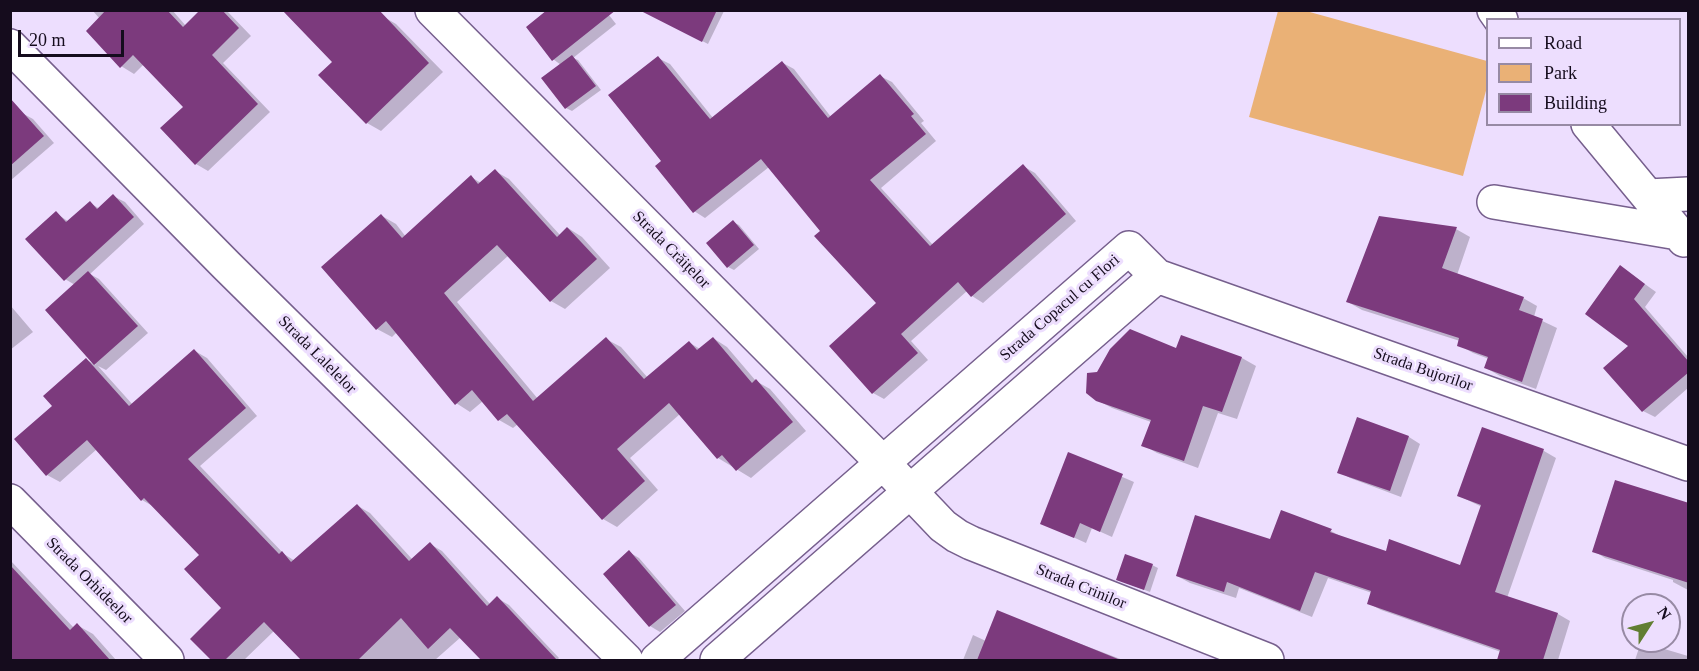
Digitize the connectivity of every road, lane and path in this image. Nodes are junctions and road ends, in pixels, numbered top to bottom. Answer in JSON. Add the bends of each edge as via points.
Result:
{"nodes":[{"id":1,"x":432,"y":10,"type":"edge"},
{"id":2,"x":10,"y":46,"type":"edge"},
{"id":3,"x":1590,"y":126,"type":"edge"},
{"id":4,"x":1689,"y":194,"type":"edge"},
{"id":5,"x":1648,"y":196,"type":"junction"},
{"id":6,"x":1494,"y":202,"type":"dead end"},
{"id":7,"x":1683,"y":239,"type":"edge"},
{"id":8,"x":1157,"y":276,"type":"junction"},
{"id":9,"x":882,"y":462,"type":"junction"},
{"id":10,"x":1689,"y":464,"type":"edge"},
{"id":11,"x":909,"y":491,"type":"junction"},
{"id":12,"x":10,"y":501,"type":"edge"},
{"id":13,"x":167,"y":660,"type":"edge"},
{"id":14,"x":626,"y":660,"type":"edge"},
{"id":15,"x":657,"y":660,"type":"edge"},
{"id":16,"x":717,"y":660,"type":"edge"},
{"id":17,"x":1267,"y":660,"type":"edge"}],
"edges":[{"from":1,"to":9,"type":"street","name":"Strada Crăițelor"},
{"from":2,"to":14,"type":"street","name":"Strada Lalelelor"},
{"from":3,"to":5,"type":"street"},
{"from":4,"to":5,"type":"street"},
{"from":5,"to":7,"type":"street"},
{"from":6,"to":7,"type":"street"},
{"from":8,"to":9,"type":"street","name":"Strada Copacul cu Flori","via":[[1129,248]]},
{"from":8,"to":10,"type":"street","name":"Strada Bujorilor"},
{"from":8,"to":11,"type":"street"},
{"from":9,"to":11,"type":"street","name":"Strada Crăițelor"},
{"from":9,"to":15,"type":"street","name":"Strada Copacul cu Flori"},
{"from":11,"to":16,"type":"street"},
{"from":11,"to":17,"type":"street","name":"Strada Crinilor","via":[[943,526],[964,540]]},
{"from":12,"to":13,"type":"street","name":"Strada Orhideelor"}]}
